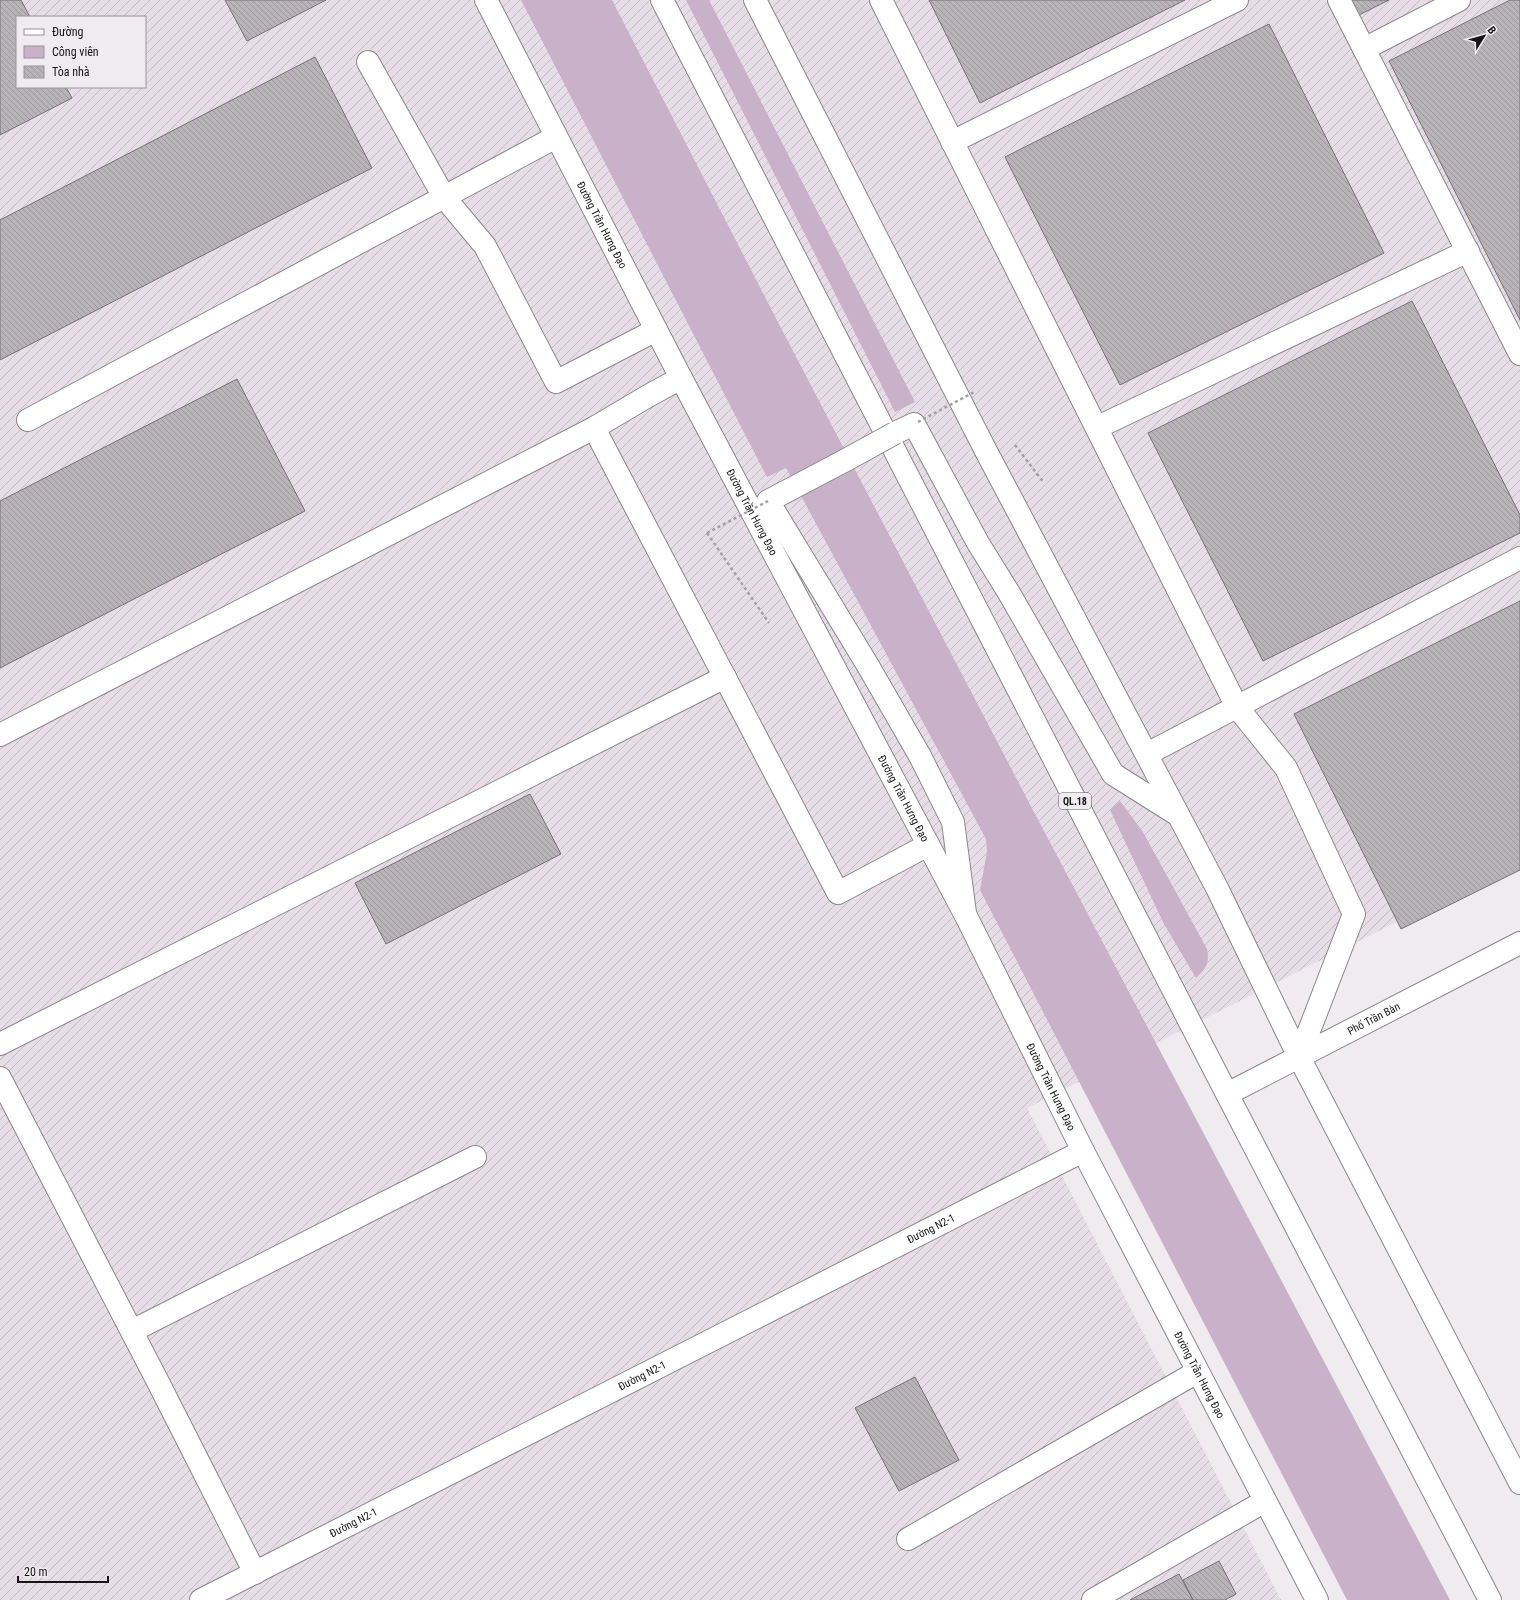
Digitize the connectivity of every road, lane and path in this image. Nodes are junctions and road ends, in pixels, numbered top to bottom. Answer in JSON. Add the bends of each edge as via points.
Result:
{"nodes":[{"id":1,"x":486,"y":0,"type":"edge"},
{"id":2,"x":662,"y":0,"type":"edge"},
{"id":3,"x":755,"y":0,"type":"edge"},
{"id":4,"x":881,"y":0,"type":"edge"},
{"id":5,"x":1237,"y":0,"type":"edge"},
{"id":6,"x":1339,"y":0,"type":"edge"},
{"id":7,"x":1459,"y":0,"type":"edge"},
{"id":8,"x":1364,"y":49,"type":"junction"},
{"id":9,"x":368,"y":62,"type":"dead end"},
{"id":10,"x":556,"y":137,"type":"junction"},
{"id":11,"x":952,"y":142,"type":"junction"},
{"id":12,"x":444,"y":197,"type":"junction"},
{"id":13,"x":1468,"y":251,"type":"junction"},
{"id":14,"x":656,"y":330,"type":"junction"},
{"id":15,"x":1520,"y":354,"type":"edge"},
{"id":16,"x":681,"y":378,"type":"junction"},
{"id":17,"x":976,"y":391,"type":"dead end"},
{"id":18,"x":28,"y":420,"type":"dead end"},
{"id":19,"x":914,"y":424,"type":"junction"},
{"id":20,"x":1098,"y":427,"type":"junction"},
{"id":21,"x":594,"y":428,"type":"junction"},
{"id":22,"x":768,"y":501,"type":"junction"},
{"id":23,"x":1520,"y":558,"type":"edge"},
{"id":24,"x":769,"y":623,"type":"dead end"},
{"id":25,"x":725,"y":677,"type":"junction"},
{"id":26,"x":1237,"y":707,"type":"junction"},
{"id":27,"x":0,"y":735,"type":"edge"},
{"id":28,"x":1147,"y":754,"type":"junction"},
{"id":29,"x":1178,"y":815,"type":"junction"},
{"id":30,"x":928,"y":845,"type":"junction"},
{"id":31,"x":966,"y":916,"type":"junction"},
{"id":32,"x":1520,"y":943,"type":"edge"},
{"id":33,"x":0,"y":1044,"type":"edge"},
{"id":34,"x":1299,"y":1057,"type":"junction"},
{"id":35,"x":0,"y":1078,"type":"edge"},
{"id":36,"x":1227,"y":1094,"type":"junction"},
{"id":37,"x":1083,"y":1151,"type":"junction"},
{"id":38,"x":475,"y":1157,"type":"dead end"},
{"id":39,"x":132,"y":1331,"type":"junction"},
{"id":40,"x":1197,"y":1372,"type":"junction"},
{"id":41,"x":1520,"y":1483,"type":"edge"},
{"id":42,"x":1265,"y":1501,"type":"junction"},
{"id":43,"x":908,"y":1539,"type":"dead end"},
{"id":44,"x":255,"y":1573,"type":"junction"},
{"id":45,"x":201,"y":1600,"type":"edge"},
{"id":46,"x":1093,"y":1600,"type":"edge"},
{"id":47,"x":1317,"y":1600,"type":"edge"},
{"id":48,"x":1490,"y":1600,"type":"edge"}],
"edges":[{"from":1,"to":10,"type":"main road","name":"Đường Trần Hưng Đạo"},
{"from":2,"to":36,"type":"main road","number":"QL.18"},
{"from":3,"to":28,"type":"main road","via":[[986,451]]},
{"from":4,"to":11,"type":"main road"},
{"from":5,"to":11,"type":"main road"},
{"from":6,"to":8,"type":"main road"},
{"from":7,"to":8,"type":"main road"},
{"from":8,"to":13,"type":"main road"},
{"from":9,"to":12,"type":"main road"},
{"from":10,"to":12,"type":"main road"},
{"from":10,"to":14,"type":"main road","name":"Đường Trần Hưng Đạo"},
{"from":11,"to":20,"type":"main road"},
{"from":12,"to":14,"type":"main road","via":[[485,246],[556,382]]},
{"from":12,"to":18,"type":"main road"},
{"from":13,"to":15,"type":"main road"},
{"from":13,"to":20,"type":"main road"},
{"from":14,"to":16,"type":"main road","name":"Đường Trần Hưng Đạo"},
{"from":16,"to":21,"type":"main road"},
{"from":16,"to":30,"type":"main road","name":"Đường Trần Hưng Đạo"},
{"from":17,"to":19,"type":"path","bridge":true},
{"from":19,"to":22,"type":"main road","bridge":true},
{"from":19,"to":29,"type":"main road","via":[[978,543],[1113,774]]},
{"from":20,"to":26,"type":"main road"},
{"from":21,"to":25,"type":"main road"},
{"from":21,"to":27,"type":"main road"},
{"from":22,"to":24,"type":"path","bridge":true,"via":[[707,533]]},
{"from":22,"to":31,"type":"main road","via":[[890,703],[953,822]]},
{"from":23,"to":26,"type":"main road"},
{"from":25,"to":30,"type":"main road","via":[[838,893]]},
{"from":25,"to":33,"type":"main road"},
{"from":26,"to":28,"type":"main road"},
{"from":26,"to":34,"type":"main road","via":[[1286,768],[1354,914]]},
{"from":28,"to":29,"type":"main road"},
{"from":29,"to":34,"type":"main road","via":[[1217,888]]},
{"from":30,"to":31,"type":"main road","name":"Đường Trần Hưng Đạo"},
{"from":31,"to":37,"type":"main road","name":"Đường Trần Hưng Đạo"},
{"from":32,"to":34,"type":"main road","name":"Phố Trần Bàn"},
{"from":34,"to":36,"type":"main road","name":"Phố Trần Bàn"},
{"from":34,"to":41,"type":"main road"},
{"from":35,"to":39,"type":"main road"},
{"from":36,"to":48,"type":"main road","number":"QL.18"},
{"from":37,"to":40,"type":"main road","name":"Đường Trần Hưng Đạo"},
{"from":37,"to":44,"type":"main road","name":"Đường N2-1"},
{"from":38,"to":39,"type":"main road"},
{"from":39,"to":44,"type":"main road"},
{"from":40,"to":42,"type":"main road","name":"Đường Trần Hưng Đạo"},
{"from":40,"to":43,"type":"main road"},
{"from":42,"to":46,"type":"main road"},
{"from":42,"to":47,"type":"main road","name":"Đường Trần Hưng Đạo"},
{"from":44,"to":45,"type":"main road","name":"Đường N2-1"}]}
